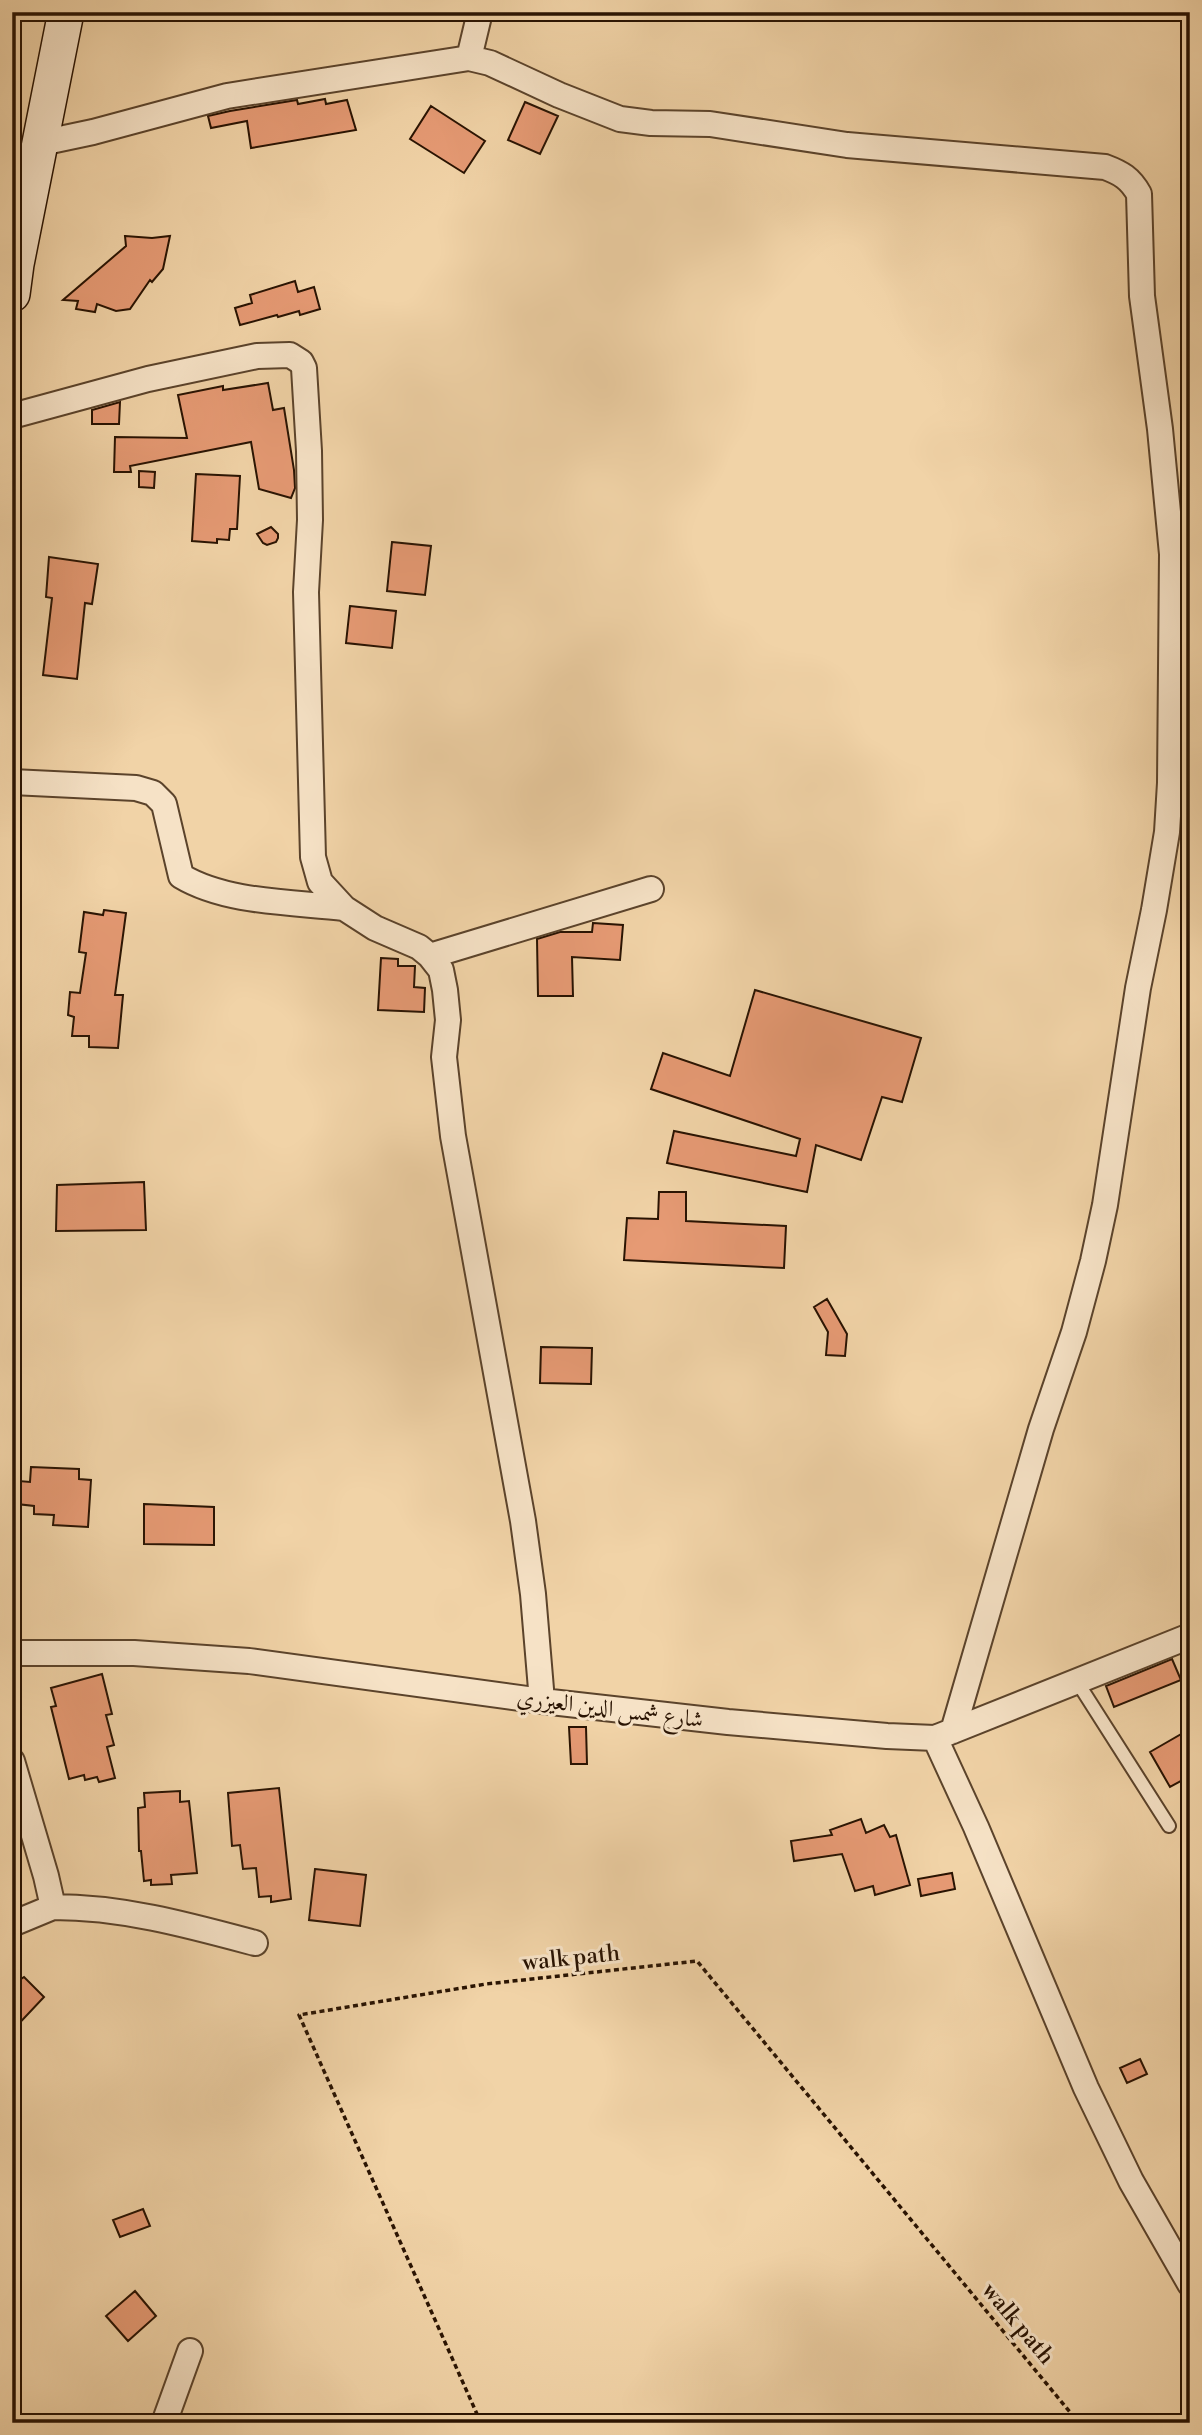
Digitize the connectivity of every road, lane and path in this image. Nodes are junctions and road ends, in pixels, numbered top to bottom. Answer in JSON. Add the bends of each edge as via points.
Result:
{"nodes":[{"id":1,"x":66,"y":12,"type":"edge"},
{"id":2,"x":480,"y":12,"type":"edge"},
{"id":3,"x":468,"y":58,"type":"junction"},
{"id":4,"x":41,"y":143,"type":"junction"},
{"id":5,"x":12,"y":294,"type":"edge"},
{"id":6,"x":12,"y":416,"type":"edge"},
{"id":7,"x":12,"y":782,"type":"edge"},
{"id":8,"x":651,"y":889,"type":"dead end"},
{"id":9,"x":344,"y":908,"type":"junction"},
{"id":10,"x":430,"y":956,"type":"junction"},
{"id":11,"x":1190,"y":1636,"type":"edge"},
{"id":12,"x":12,"y":1653,"type":"edge"},
{"id":13,"x":1076,"y":1680,"type":"junction"},
{"id":14,"x":542,"y":1701,"type":"junction"},
{"id":15,"x":944,"y":1735,"type":"junction"},
{"id":16,"x":12,"y":1760,"type":"edge"},
{"id":17,"x":1170,"y":1826,"type":"dead end"},
{"id":18,"x":53,"y":1907,"type":"junction"},
{"id":19,"x":12,"y":1924,"type":"edge"},
{"id":20,"x":255,"y":1943,"type":"dead end"},
{"id":21,"x":1190,"y":2284,"type":"edge"},
{"id":22,"x":190,"y":2351,"type":"dead end"},
{"id":23,"x":164,"y":2423,"type":"edge"},
{"id":24,"x":481,"y":2423,"type":"edge"},
{"id":25,"x":1079,"y":2423,"type":"edge"}],
"edges":[{"from":1,"to":4,"type":"street"},
{"from":2,"to":3,"type":"street"},
{"from":3,"to":4,"type":"street","via":[[227,96]]},
{"from":3,"to":15,"type":"street","via":[[490,63],[620,119],[710,124],[847,145],[1104,167],[1122,174],[1139,194],[1142,296],[1172,554],[1167,832],[1093,1261]]},
{"from":4,"to":5,"type":"street"},
{"from":6,"to":9,"type":"street","via":[[148,379],[257,356],[290,355],[301,362],[309,451],[306,592],[313,857],[320,882]]},
{"from":7,"to":9,"type":"street","via":[[136,788],[153,793],[164,804],[181,876],[197,886],[219,894]]},
{"from":8,"to":10,"type":"street"},
{"from":9,"to":10,"type":"street"},
{"from":10,"to":14,"type":"street","via":[[441,970],[446,990],[444,1057],[453,1136],[523,1521]]},
{"from":11,"to":13,"type":"street","name":"شارع شمس الدين العيزري"},
{"from":12,"to":14,"type":"street","name":"شارع شمس الدين العيزري","via":[[134,1653],[249,1661]]},
{"from":13,"to":15,"type":"street","name":"شارع شمس الدين العيزري"},
{"from":13,"to":17,"type":"lane"},
{"from":14,"to":15,"type":"street","name":"شارع شمس الدين العيزري","via":[[887,1737]]},
{"from":15,"to":21,"type":"street","via":[[976,1827],[1086,2088],[1131,2181]]},
{"from":16,"to":18,"type":"street"},
{"from":18,"to":19,"type":"street"},
{"from":18,"to":20,"type":"street","via":[[153,1916]]},
{"from":22,"to":23,"type":"street"},
{"from":24,"to":25,"type":"path","name":"walk path","via":[[299,2015],[486,1984],[697,1961]]}]}
